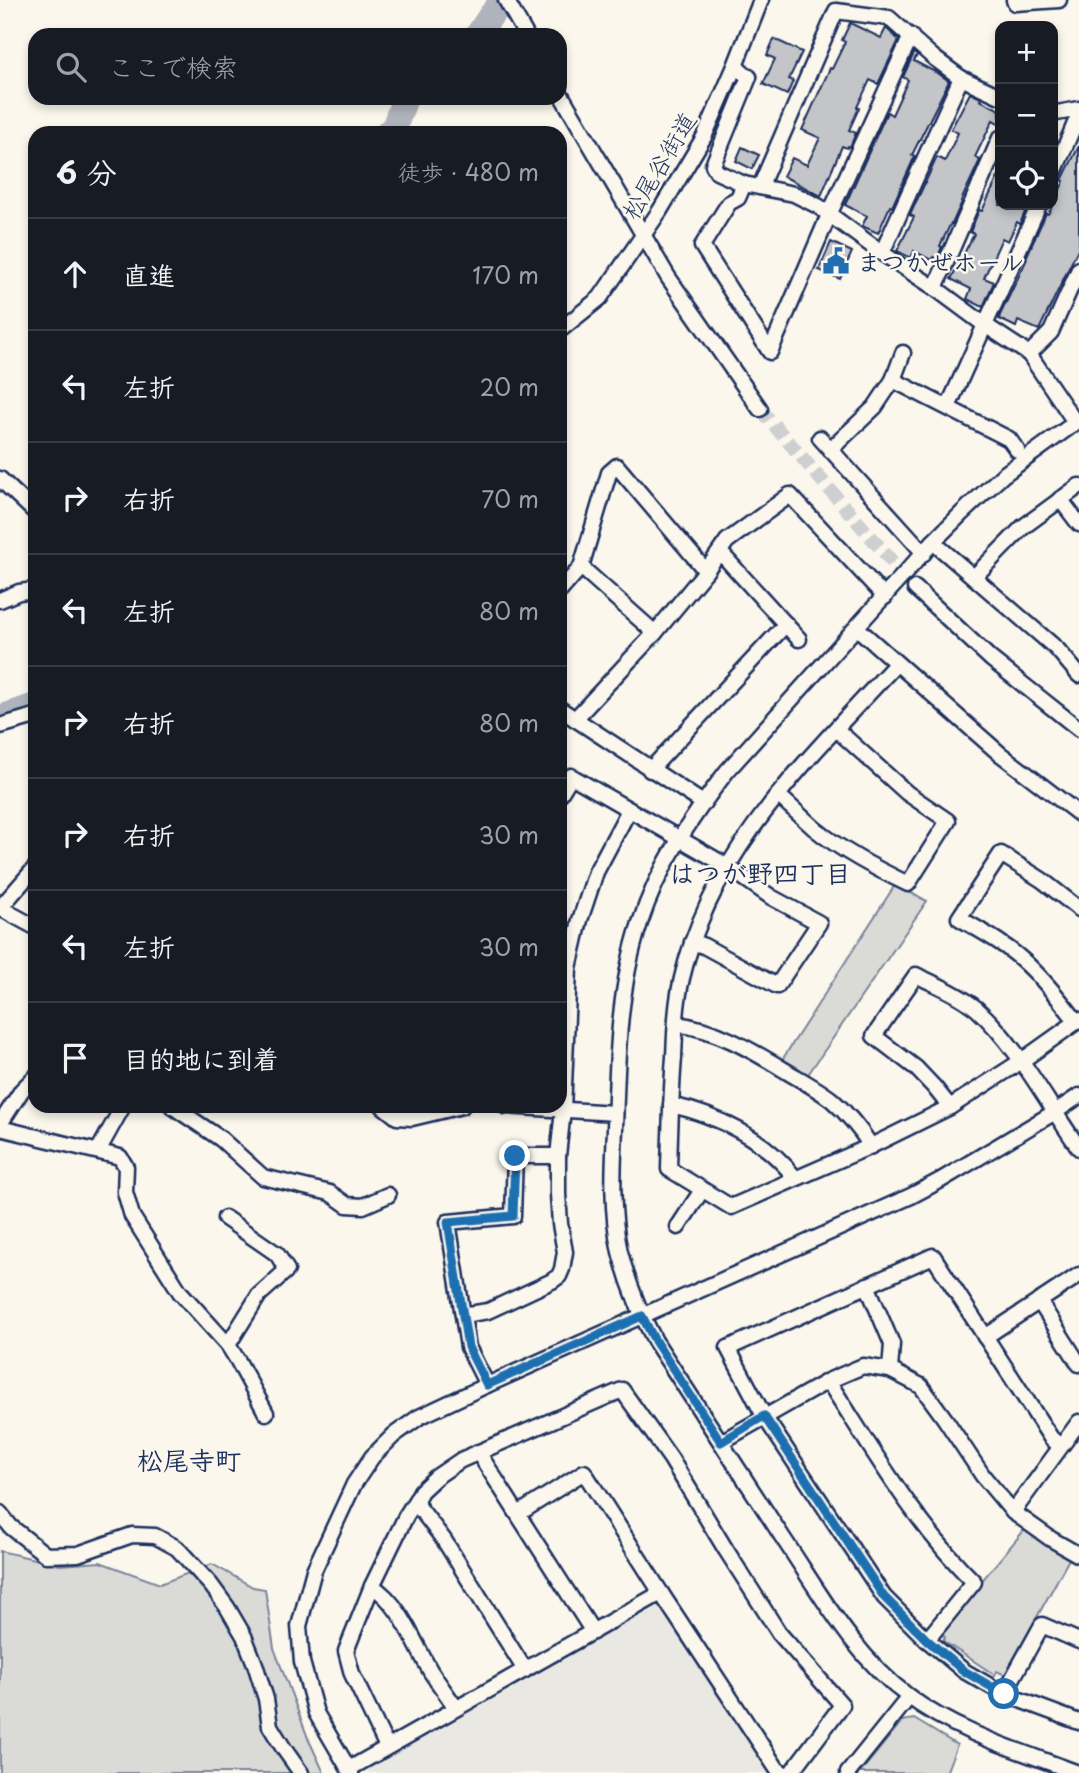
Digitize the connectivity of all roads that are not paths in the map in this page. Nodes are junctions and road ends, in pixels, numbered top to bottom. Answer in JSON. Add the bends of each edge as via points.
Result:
{"nodes":[{"id":1,"x":506,"y":0,"type":"edge"},
{"id":2,"x":761,"y":0,"type":"edge"},
{"id":3,"x":1014,"y":0,"type":"edge"},
{"id":4,"x":1059,"y":0,"type":"edge"},
{"id":5,"x":522,"y":28,"type":"edge"},
{"id":6,"x":911,"y":36,"type":"junction"},
{"id":7,"x":735,"y":66,"type":"junction"},
{"id":8,"x":961,"y":78,"type":"junction"},
{"id":9,"x":995,"y":94,"type":"edge"},
{"id":10,"x":567,"y":105,"type":"edge"},
{"id":11,"x":1079,"y":108,"type":"edge"},
{"id":12,"x":1058,"y":113,"type":"edge"},
{"id":13,"x":1079,"y":114,"type":"edge"},
{"id":14,"x":996,"y":147,"type":"edge"},
{"id":15,"x":1058,"y":163,"type":"edge"},
{"id":16,"x":744,"y":184,"type":"junction"},
{"id":17,"x":760,"y":187,"type":"junction"},
{"id":18,"x":1038,"y":210,"type":"edge"},
{"id":19,"x":829,"y":215,"type":"junction"},
{"id":20,"x":643,"y":234,"type":"junction"},
{"id":21,"x":883,"y":253,"type":"junction"},
{"id":22,"x":1079,"y":269,"type":"edge"},
{"id":23,"x":935,"y":288,"type":"junction"},
{"id":24,"x":567,"y":324,"type":"edge"},
{"id":25,"x":985,"y":325,"type":"junction"},
{"id":26,"x":903,"y":352,"type":"dead end"},
{"id":27,"x":1029,"y":354,"type":"junction"},
{"id":28,"x":893,"y":380,"type":"junction"},
{"id":29,"x":948,"y":407,"type":"junction"},
{"id":30,"x":760,"y":409,"type":"tunnel mouth"},
{"id":31,"x":1077,"y":421,"type":"edge"},
{"id":32,"x":1017,"y":450,"type":"dead end"},
{"id":33,"x":875,"y":478,"type":"dead end"},
{"id":34,"x":0,"y":479,"type":"edge"},
{"id":35,"x":1079,"y":486,"type":"edge"},
{"id":36,"x":864,"y":488,"type":"junction"},
{"id":37,"x":1060,"y":499,"type":"junction"},
{"id":38,"x":28,"y":505,"type":"edge"},
{"id":39,"x":1079,"y":524,"type":"edge"},
{"id":40,"x":929,"y":548,"type":"junction"},
{"id":41,"x":720,"y":552,"type":"junction"},
{"id":42,"x":581,"y":567,"type":"junction"},
{"id":43,"x":705,"y":571,"type":"junction"},
{"id":44,"x":974,"y":577,"type":"junction"},
{"id":45,"x":567,"y":583,"type":"edge"},
{"id":46,"x":915,"y":588,"type":"tunnel mouth"},
{"id":47,"x":28,"y":591,"type":"edge"},
{"id":48,"x":885,"y":597,"type":"junction"},
{"id":49,"x":0,"y":600,"type":"edge"},
{"id":50,"x":786,"y":624,"type":"junction"},
{"id":51,"x":857,"y":628,"type":"junction"},
{"id":52,"x":655,"y":633,"type":"junction"},
{"id":53,"x":799,"y":639,"type":"dead end"},
{"id":54,"x":896,"y":664,"type":"junction"},
{"id":55,"x":1079,"y":675,"type":"edge"},
{"id":56,"x":567,"y":714,"type":"edge"},
{"id":57,"x":28,"y":718,"type":"edge"},
{"id":58,"x":575,"y":719,"type":"junction"},
{"id":59,"x":0,"y":726,"type":"edge"},
{"id":60,"x":836,"y":729,"type":"junction"},
{"id":61,"x":1079,"y":729,"type":"edge"},
{"id":62,"x":650,"y":770,"type":"junction"},
{"id":63,"x":567,"y":783,"type":"edge"},
{"id":64,"x":778,"y":795,"type":"junction"},
{"id":65,"x":703,"y":803,"type":"junction"},
{"id":66,"x":629,"y":810,"type":"junction"},
{"id":67,"x":1079,"y":814,"type":"edge"},
{"id":68,"x":679,"y":839,"type":"junction"},
{"id":69,"x":727,"y":866,"type":"junction"},
{"id":70,"x":28,"y":877,"type":"edge"},
{"id":71,"x":0,"y":908,"type":"edge"},
{"id":72,"x":1079,"y":909,"type":"edge"},
{"id":73,"x":28,"y":923,"type":"edge"},
{"id":74,"x":692,"y":942,"type":"junction"},
{"id":75,"x":567,"y":1015,"type":"edge"},
{"id":76,"x":1078,"y":1021,"type":"edge"},
{"id":77,"x":676,"y":1024,"type":"junction"},
{"id":78,"x":1020,"y":1062,"type":"junction"},
{"id":79,"x":28,"y":1084,"type":"edge"},
{"id":80,"x":1079,"y":1096,"type":"edge"},
{"id":81,"x":671,"y":1105,"type":"junction"},
{"id":82,"x":950,"y":1107,"type":"junction"},
{"id":83,"x":567,"y":1110,"type":"edge"},
{"id":84,"x":1055,"y":1112,"type":"junction"},
{"id":85,"x":119,"y":1113,"type":"edge"},
{"id":86,"x":182,"y":1113,"type":"edge"},
{"id":87,"x":392,"y":1113,"type":"edge"},
{"id":88,"x":433,"y":1113,"type":"edge"},
{"id":89,"x":563,"y":1113,"type":"edge"},
{"id":90,"x":615,"y":1113,"type":"junction"},
{"id":91,"x":0,"y":1126,"type":"edge"},
{"id":92,"x":871,"y":1146,"type":"junction"},
{"id":93,"x":1079,"y":1147,"type":"edge"},
{"id":94,"x":99,"y":1151,"type":"junction"},
{"id":95,"x":558,"y":1156,"type":"junction"},
{"id":96,"x":795,"y":1178,"type":"junction"},
{"id":97,"x":702,"y":1190,"type":"junction"},
{"id":98,"x":388,"y":1195,"type":"dead end"},
{"id":99,"x":225,"y":1218,"type":"dead end"},
{"id":100,"x":678,"y":1227,"type":"dead end"},
{"id":101,"x":1079,"y":1275,"type":"edge"},
{"id":102,"x":867,"y":1285,"type":"junction"},
{"id":103,"x":1039,"y":1301,"type":"junction"},
{"id":104,"x":463,"y":1315,"type":"junction"},
{"id":105,"x":642,"y":1316,"type":"junction"},
{"id":106,"x":985,"y":1337,"type":"junction"},
{"id":107,"x":228,"y":1345,"type":"junction"},
{"id":108,"x":1079,"y":1364,"type":"edge"},
{"id":109,"x":890,"y":1370,"type":"junction"},
{"id":110,"x":828,"y":1381,"type":"junction"},
{"id":111,"x":487,"y":1385,"type":"junction"},
{"id":112,"x":266,"y":1413,"type":"dead end"},
{"id":113,"x":764,"y":1416,"type":"junction"},
{"id":114,"x":1079,"y":1422,"type":"edge"},
{"id":115,"x":721,"y":1442,"type":"junction"},
{"id":116,"x":1060,"y":1446,"type":"junction"},
{"id":117,"x":478,"y":1452,"type":"junction"},
{"id":118,"x":415,"y":1502,"type":"junction"},
{"id":119,"x":1013,"y":1512,"type":"junction"},
{"id":120,"x":0,"y":1513,"type":"edge"},
{"id":121,"x":518,"y":1514,"type":"junction"},
{"id":122,"x":1079,"y":1555,"type":"edge"},
{"id":123,"x":372,"y":1586,"type":"junction"},
{"id":124,"x":661,"y":1593,"type":"junction"},
{"id":125,"x":593,"y":1632,"type":"junction"},
{"id":126,"x":927,"y":1640,"type":"junction"},
{"id":127,"x":1079,"y":1640,"type":"edge"},
{"id":128,"x":524,"y":1670,"type":"junction"},
{"id":129,"x":1004,"y":1694,"type":"junction"},
{"id":130,"x":909,"y":1698,"type":"junction"},
{"id":131,"x":456,"y":1708,"type":"junction"},
{"id":132,"x":1079,"y":1722,"type":"edge"},
{"id":133,"x":387,"y":1747,"type":"junction"},
{"id":134,"x":350,"y":1771,"type":"edge"},
{"id":135,"x":301,"y":1773,"type":"edge"},
{"id":136,"x":783,"y":1773,"type":"edge"},
{"id":137,"x":791,"y":1773,"type":"edge"},
{"id":138,"x":848,"y":1773,"type":"edge"},
{"id":139,"x":1078,"y":1773,"type":"edge"}],
"edges":[{"from":1,"to":5,"type":"street"},
{"from":2,"to":7,"type":"street","name":"松尾谷街道"},
{"from":3,"to":4,"type":"street"},
{"from":6,"to":8,"type":"street"},
{"from":6,"to":17,"type":"street","via":[[889,18],[836,11]]},
{"from":6,"to":19,"type":"street"},
{"from":7,"to":16,"type":"street","via":[[749,77],[713,166]]},
{"from":7,"to":20,"type":"street","name":"松尾谷街道","via":[[704,137]]},
{"from":8,"to":9,"type":"street"},
{"from":8,"to":21,"type":"street"},
{"from":10,"to":20,"type":"street"},
{"from":11,"to":12,"type":"street"},
{"from":13,"to":15,"type":"street"},
{"from":14,"to":23,"type":"street"},
{"from":16,"to":17,"type":"street"},
{"from":16,"to":19,"type":"street","via":[[702,246],[770,352]]},
{"from":17,"to":19,"type":"street","via":[[794,194]]},
{"from":18,"to":25,"type":"street"},
{"from":19,"to":21,"type":"street"},
{"from":20,"to":24,"type":"street","name":"松尾谷街道","via":[[600,298]]},
{"from":20,"to":30,"type":"street","via":[[668,278]]},
{"from":21,"to":23,"type":"street"},
{"from":22,"to":27,"type":"street","via":[[1051,332]]},
{"from":23,"to":25,"type":"street"},
{"from":25,"to":27,"type":"street"},
{"from":25,"to":29,"type":"street"},
{"from":26,"to":28,"type":"street"},
{"from":27,"to":31,"type":"street"},
{"from":28,"to":29,"type":"street"},
{"from":28,"to":36,"type":"street","via":[[875,407],[825,444]]},
{"from":29,"to":32,"type":"street","via":[[1009,439]]},
{"from":31,"to":40,"type":"street","via":[[1003,475]]},
{"from":33,"to":36,"type":"street"},
{"from":34,"to":38,"type":"street"},
{"from":35,"to":37,"type":"street"},
{"from":36,"to":40,"type":"street"},
{"from":37,"to":39,"type":"street"},
{"from":37,"to":44,"type":"street","via":[[1023,527]]},
{"from":40,"to":44,"type":"street"},
{"from":40,"to":48,"type":"street"},
{"from":41,"to":43,"type":"street"},
{"from":41,"to":48,"type":"street","via":[[727,541],[790,495]]},
{"from":41,"to":50,"type":"street"},
{"from":42,"to":43,"type":"street","via":[[609,473],[617,466]]},
{"from":42,"to":45,"type":"street"},
{"from":42,"to":52,"type":"street"},
{"from":43,"to":52,"type":"street"},
{"from":44,"to":55,"type":"street","via":[[1057,649]]},
{"from":46,"to":61,"type":"street","via":[[991,659]]},
{"from":47,"to":49,"type":"street"},
{"from":48,"to":51,"type":"street"},
{"from":50,"to":53,"type":"street"},
{"from":50,"to":62,"type":"street"},
{"from":51,"to":54,"type":"street"},
{"from":51,"to":65,"type":"street"},
{"from":52,"to":58,"type":"street"},
{"from":54,"to":60,"type":"street"},
{"from":54,"to":67,"type":"street","via":[[999,753]]},
{"from":56,"to":58,"type":"street"},
{"from":57,"to":59,"type":"street"},
{"from":58,"to":62,"type":"street"},
{"from":60,"to":64,"type":"street"},
{"from":60,"to":64,"type":"street","via":[[907,793],[948,821],[908,884],[838,846]]},
{"from":62,"to":65,"type":"street"},
{"from":63,"to":66,"type":"street","via":[[571,776]]},
{"from":64,"to":69,"type":"street"},
{"from":65,"to":68,"type":"street"},
{"from":66,"to":68,"type":"street"},
{"from":66,"to":75,"type":"street","via":[[596,872],[573,943]]},
{"from":68,"to":69,"type":"street"},
{"from":68,"to":90,"type":"street","via":[[640,923],[628,968]]},
{"from":69,"to":74,"type":"street"},
{"from":69,"to":74,"type":"street","via":[[819,923],[776,986]]},
{"from":70,"to":71,"type":"street"},
{"from":71,"to":73,"type":"street"},
{"from":72,"to":76,"type":"street","via":[[1001,854],[960,918],[1026,962]]},
{"from":74,"to":77,"type":"street"},
{"from":76,"to":78,"type":"street"},
{"from":77,"to":81,"type":"street"},
{"from":77,"to":92,"type":"street","via":[[733,1040],[815,1088],[847,1114]]},
{"from":78,"to":82,"type":"street"},
{"from":78,"to":82,"type":"street","via":[[1000,1032],[974,1007],[916,975],[874,1036],[916,1068]]},
{"from":78,"to":84,"type":"street"},
{"from":79,"to":91,"type":"street"},
{"from":80,"to":84,"type":"street"},
{"from":81,"to":96,"type":"street","via":[[741,1132],[770,1152]]},
{"from":81,"to":97,"type":"street","via":[[669,1169]]},
{"from":82,"to":92,"type":"street"},
{"from":83,"to":90,"type":"street"},
{"from":84,"to":93,"type":"street"},
{"from":84,"to":105,"type":"street","via":[[921,1191]]},
{"from":85,"to":94,"type":"street"},
{"from":86,"to":98,"type":"street","via":[[263,1177],[330,1193],[347,1205],[363,1206]]},
{"from":87,"to":88,"type":"street","via":[[412,1118]]},
{"from":89,"to":95,"type":"street"},
{"from":90,"to":105,"type":"street","via":[[613,1197],[620,1250]]},
{"from":91,"to":94,"type":"street"},
{"from":92,"to":96,"type":"street"},
{"from":94,"to":107,"type":"street","via":[[120,1157],[126,1167],[125,1192],[132,1216],[180,1292]]},
{"from":95,"to":104,"type":"street","via":[[565,1252],[559,1276],[488,1311]]},
{"from":95,"to":104,"type":"street","via":[[515,1156],[513,1216],[448,1222]]},
{"from":96,"to":97,"type":"street","via":[[731,1207]]},
{"from":97,"to":100,"type":"street"},
{"from":99,"to":107,"type":"street","via":[[277,1254],[287,1270],[259,1295]]},
{"from":101,"to":103,"type":"street"},
{"from":102,"to":106,"type":"street","via":[[933,1256]]},
{"from":102,"to":109,"type":"street","via":[[892,1343]]},
{"from":102,"to":113,"type":"street","via":[[728,1348]]},
{"from":103,"to":106,"type":"street"},
{"from":103,"to":108,"type":"street"},
{"from":104,"to":111,"type":"street","via":[[468,1347]]},
{"from":105,"to":111,"type":"street"},
{"from":105,"to":115,"type":"street"},
{"from":106,"to":116,"type":"street"},
{"from":107,"to":112,"type":"street"},
{"from":109,"to":110,"type":"street","via":[[863,1366]]},
{"from":109,"to":119,"type":"street","via":[[921,1386]]},
{"from":110,"to":113,"type":"street"},
{"from":110,"to":126,"type":"street","via":[[929,1533],[974,1582]]},
{"from":111,"to":134,"type":"street","via":[[419,1416],[372,1457],[354,1483],[314,1570],[299,1626],[302,1662],[316,1713]]},
{"from":113,"to":115,"type":"street"},
{"from":113,"to":126,"type":"street","via":[[884,1597]]},
{"from":114,"to":116,"type":"street"},
{"from":115,"to":130,"type":"street","via":[[834,1615],[869,1661]]},
{"from":116,"to":119,"type":"street"},
{"from":117,"to":118,"type":"street","via":[[436,1477]]},
{"from":117,"to":121,"type":"street"},
{"from":117,"to":137,"type":"street","via":[[622,1390],[671,1459],[779,1633],[842,1705]]},
{"from":118,"to":123,"type":"street"},
{"from":118,"to":128,"type":"street","via":[[444,1540]]},
{"from":119,"to":122,"type":"street"},
{"from":120,"to":135,"type":"street","via":[[46,1555],[78,1554],[132,1535],[155,1536],[177,1548],[228,1607],[244,1636],[266,1699],[270,1726]]},
{"from":121,"to":124,"type":"street","via":[[584,1472]]},
{"from":121,"to":125,"type":"street"},
{"from":123,"to":131,"type":"street","via":[[382,1591],[400,1615]]},
{"from":123,"to":133,"type":"street","via":[[346,1651],[352,1674]]},
{"from":124,"to":125,"type":"street"},
{"from":124,"to":136,"type":"street","via":[[776,1769]]},
{"from":125,"to":128,"type":"street"},
{"from":126,"to":129,"type":"street","via":[[964,1671]]},
{"from":127,"to":129,"type":"street","via":[[1042,1625]]},
{"from":128,"to":131,"type":"street"},
{"from":129,"to":132,"type":"street"},
{"from":130,"to":138,"type":"street"},
{"from":130,"to":139,"type":"street","via":[[975,1733]]},
{"from":131,"to":133,"type":"street"},
{"from":133,"to":134,"type":"street"}]}
